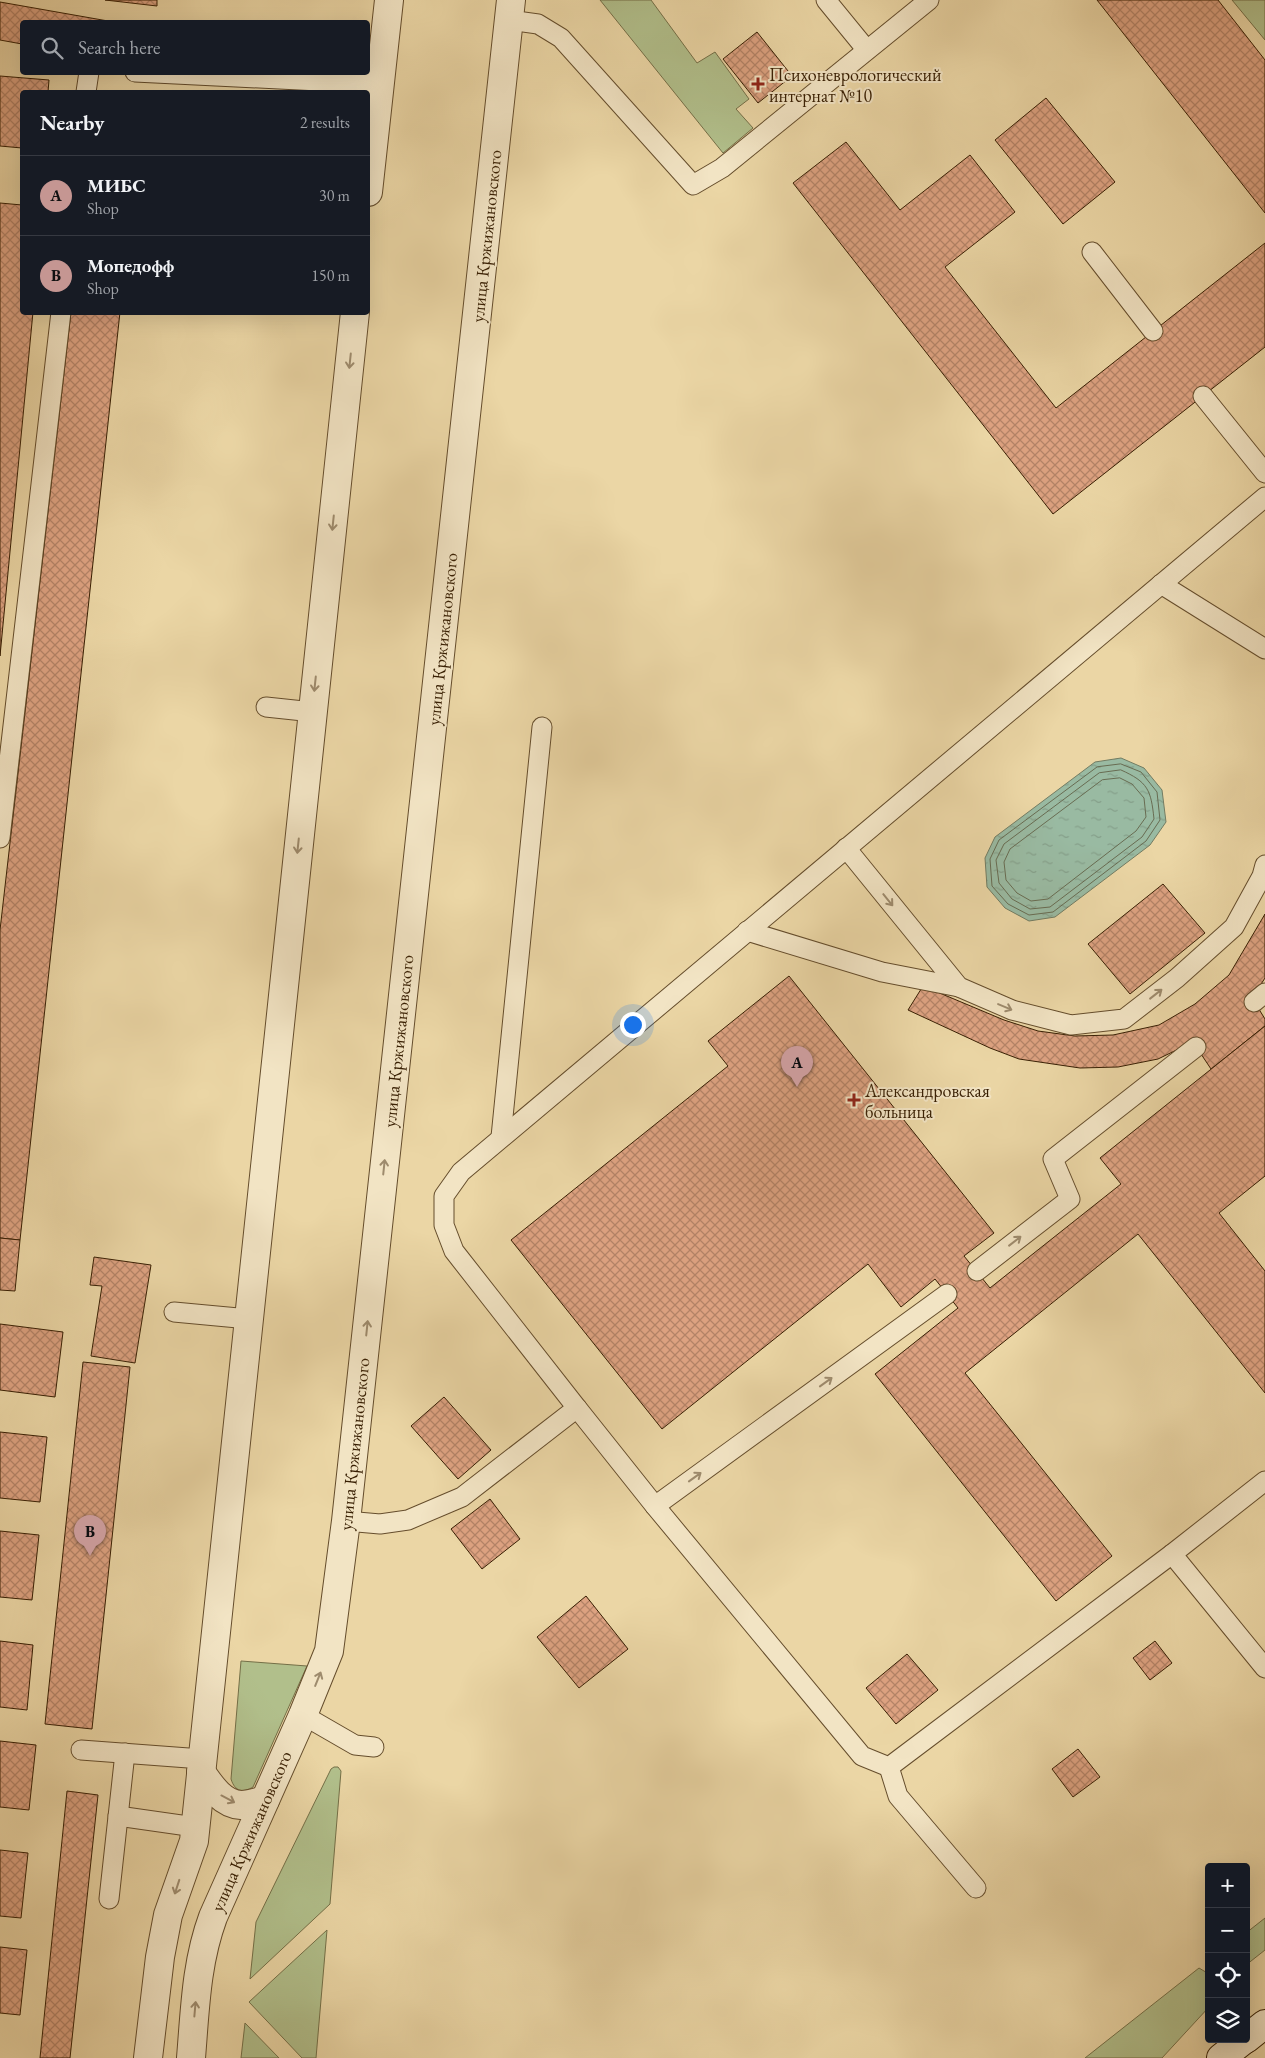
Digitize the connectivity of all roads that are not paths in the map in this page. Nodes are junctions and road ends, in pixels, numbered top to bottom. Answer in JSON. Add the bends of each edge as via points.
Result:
{"nodes":[{"id":1,"x":389,"y":0,"type":"edge"},
{"id":2,"x":826,"y":0,"type":"edge"},
{"id":3,"x":929,"y":0,"type":"edge"},
{"id":4,"x":510,"y":10,"type":"edge"},
{"id":5,"x":866,"y":49,"type":"junction"},
{"id":6,"x":89,"y":75,"type":"edge"},
{"id":7,"x":196,"y":75,"type":"edge"},
{"id":8,"x":379,"y":84,"type":"junction"},
{"id":9,"x":86,"y":90,"type":"edge"},
{"id":10,"x":370,"y":172,"type":"edge"},
{"id":11,"x":1092,"y":252,"type":"dead end"},
{"id":12,"x":61,"y":315,"type":"edge"},
{"id":13,"x":355,"y":315,"type":"edge"},
{"id":14,"x":1153,"y":331,"type":"dead end"},
{"id":15,"x":1203,"y":396,"type":"dead end"},
{"id":16,"x":1265,"y":473,"type":"edge"},
{"id":17,"x":1265,"y":497,"type":"edge"},
{"id":18,"x":1161,"y":584,"type":"junction"},
{"id":19,"x":1265,"y":649,"type":"edge"},
{"id":20,"x":266,"y":707,"type":"dead end"},
{"id":21,"x":312,"y":712,"type":"junction"},
{"id":22,"x":542,"y":727,"type":"dead end"},
{"id":23,"x":0,"y":838,"type":"edge"},
{"id":24,"x":852,"y":855,"type":"junction"},
{"id":25,"x":1265,"y":865,"type":"edge"},
{"id":26,"x":747,"y":931,"type":"junction"},
{"id":27,"x":959,"y":987,"type":"junction"},
{"id":28,"x":1196,"y":1047,"type":"dead end"},
{"id":29,"x":501,"y":1138,"type":"junction"},
{"id":30,"x":977,"y":1271,"type":"dead end"},
{"id":31,"x":947,"y":1294,"type":"dead end"},
{"id":32,"x":174,"y":1312,"type":"dead end"},
{"id":33,"x":249,"y":1320,"type":"junction"},
{"id":34,"x":577,"y":1408,"type":"junction"},
{"id":35,"x":1265,"y":1480,"type":"edge"},
{"id":36,"x":655,"y":1506,"type":"junction"},
{"id":37,"x":346,"y":1521,"type":"junction"},
{"id":38,"x":1172,"y":1554,"type":"junction"},
{"id":39,"x":1265,"y":1668,"type":"edge"},
{"id":40,"x":303,"y":1715,"type":"junction"},
{"id":41,"x":374,"y":1747,"type":"dead end"},
{"id":42,"x":81,"y":1750,"type":"dead end"},
{"id":43,"x":125,"y":1753,"type":"junction"},
{"id":44,"x":202,"y":1765,"type":"junction"},
{"id":45,"x":889,"y":1767,"type":"junction"},
{"id":46,"x":265,"y":1800,"type":"junction"},
{"id":47,"x":118,"y":1816,"type":"junction"},
{"id":48,"x":195,"y":1827,"type":"junction"},
{"id":49,"x":976,"y":1888,"type":"dead end"},
{"id":50,"x":109,"y":1899,"type":"dead end"},
{"id":51,"x":1265,"y":2024,"type":"edge"},
{"id":52,"x":1250,"y":2036,"type":"edge"},
{"id":53,"x":1241,"y":2043,"type":"edge"},
{"id":54,"x":148,"y":2058,"type":"edge"},
{"id":55,"x":191,"y":2058,"type":"edge"},
{"id":56,"x":1221,"y":2058,"type":"edge"}],
"edges":[{"from":1,"to":8,"type":"street"},
{"from":2,"to":5,"type":"lane"},
{"from":3,"to":5,"type":"lane"},
{"from":4,"to":5,"type":"lane","via":[[561,38],[693,185],[722,168]]},
{"from":37,"to":4,"type":"street","name":"улица Кржижановского","one_way":true},
{"from":6,"to":9,"type":"lane"},
{"from":7,"to":8,"type":"lane"},
{"from":8,"to":10,"type":"street"},
{"from":11,"to":14,"type":"lane"},
{"from":12,"to":23,"type":"lane"},
{"from":13,"to":21,"type":"street","one_way":true},
{"from":15,"to":16,"type":"lane"},
{"from":17,"to":18,"type":"lane"},
{"from":18,"to":19,"type":"lane"},
{"from":18,"to":24,"type":"lane"},
{"from":20,"to":21,"type":"lane"},
{"from":21,"to":33,"type":"street","one_way":true},
{"from":22,"to":29,"type":"lane"},
{"from":24,"to":26,"type":"lane"},
{"from":24,"to":27,"type":"lane","one_way":true},
{"from":27,"to":25,"type":"lane","one_way":true,"via":[[1012,1010],[1071,1025],[1124,1019],[1234,928]]},
{"from":26,"to":27,"type":"lane","via":[[882,972]]},
{"from":26,"to":29,"type":"lane"},
{"from":30,"to":28,"type":"lane","one_way":true,"via":[[1070,1199],[1053,1159]]},
{"from":29,"to":34,"type":"lane","via":[[461,1172],[444,1196],[444,1225],[454,1252]]},
{"from":36,"to":31,"type":"lane","one_way":true},
{"from":32,"to":33,"type":"lane"},
{"from":33,"to":44,"type":"street"},
{"from":34,"to":36,"type":"lane"},
{"from":34,"to":37,"type":"lane","via":[[462,1497],[408,1520],[380,1524]]},
{"from":35,"to":38,"type":"lane"},
{"from":36,"to":45,"type":"lane","via":[[862,1756]]},
{"from":40,"to":37,"type":"street","name":"улица Кржижановского","one_way":true,"via":[[329,1651]]},
{"from":38,"to":39,"type":"lane"},
{"from":38,"to":45,"type":"lane"},
{"from":40,"to":41,"type":"lane","via":[[355,1745]]},
{"from":40,"to":46,"type":"street","name":"улица Кржижановского"},
{"from":42,"to":43,"type":"lane"},
{"from":43,"to":44,"type":"lane"},
{"from":43,"to":47,"type":"lane"},
{"from":44,"to":46,"type":"street","one_way":true,"via":[[213,1789],[226,1800],[240,1805]]},
{"from":44,"to":48,"type":"street"},
{"from":45,"to":49,"type":"lane","via":[[898,1796]]},
{"from":55,"to":46,"type":"street","name":"улица Кржижановского","one_way":true,"via":[[205,1938]]},
{"from":47,"to":48,"type":"lane"},
{"from":47,"to":50,"type":"lane"},
{"from":48,"to":54,"type":"street","one_way":true,"via":[[194,1841],[168,1915]]},
{"from":51,"to":52,"type":"street"},
{"from":53,"to":56,"type":"street"}]}
